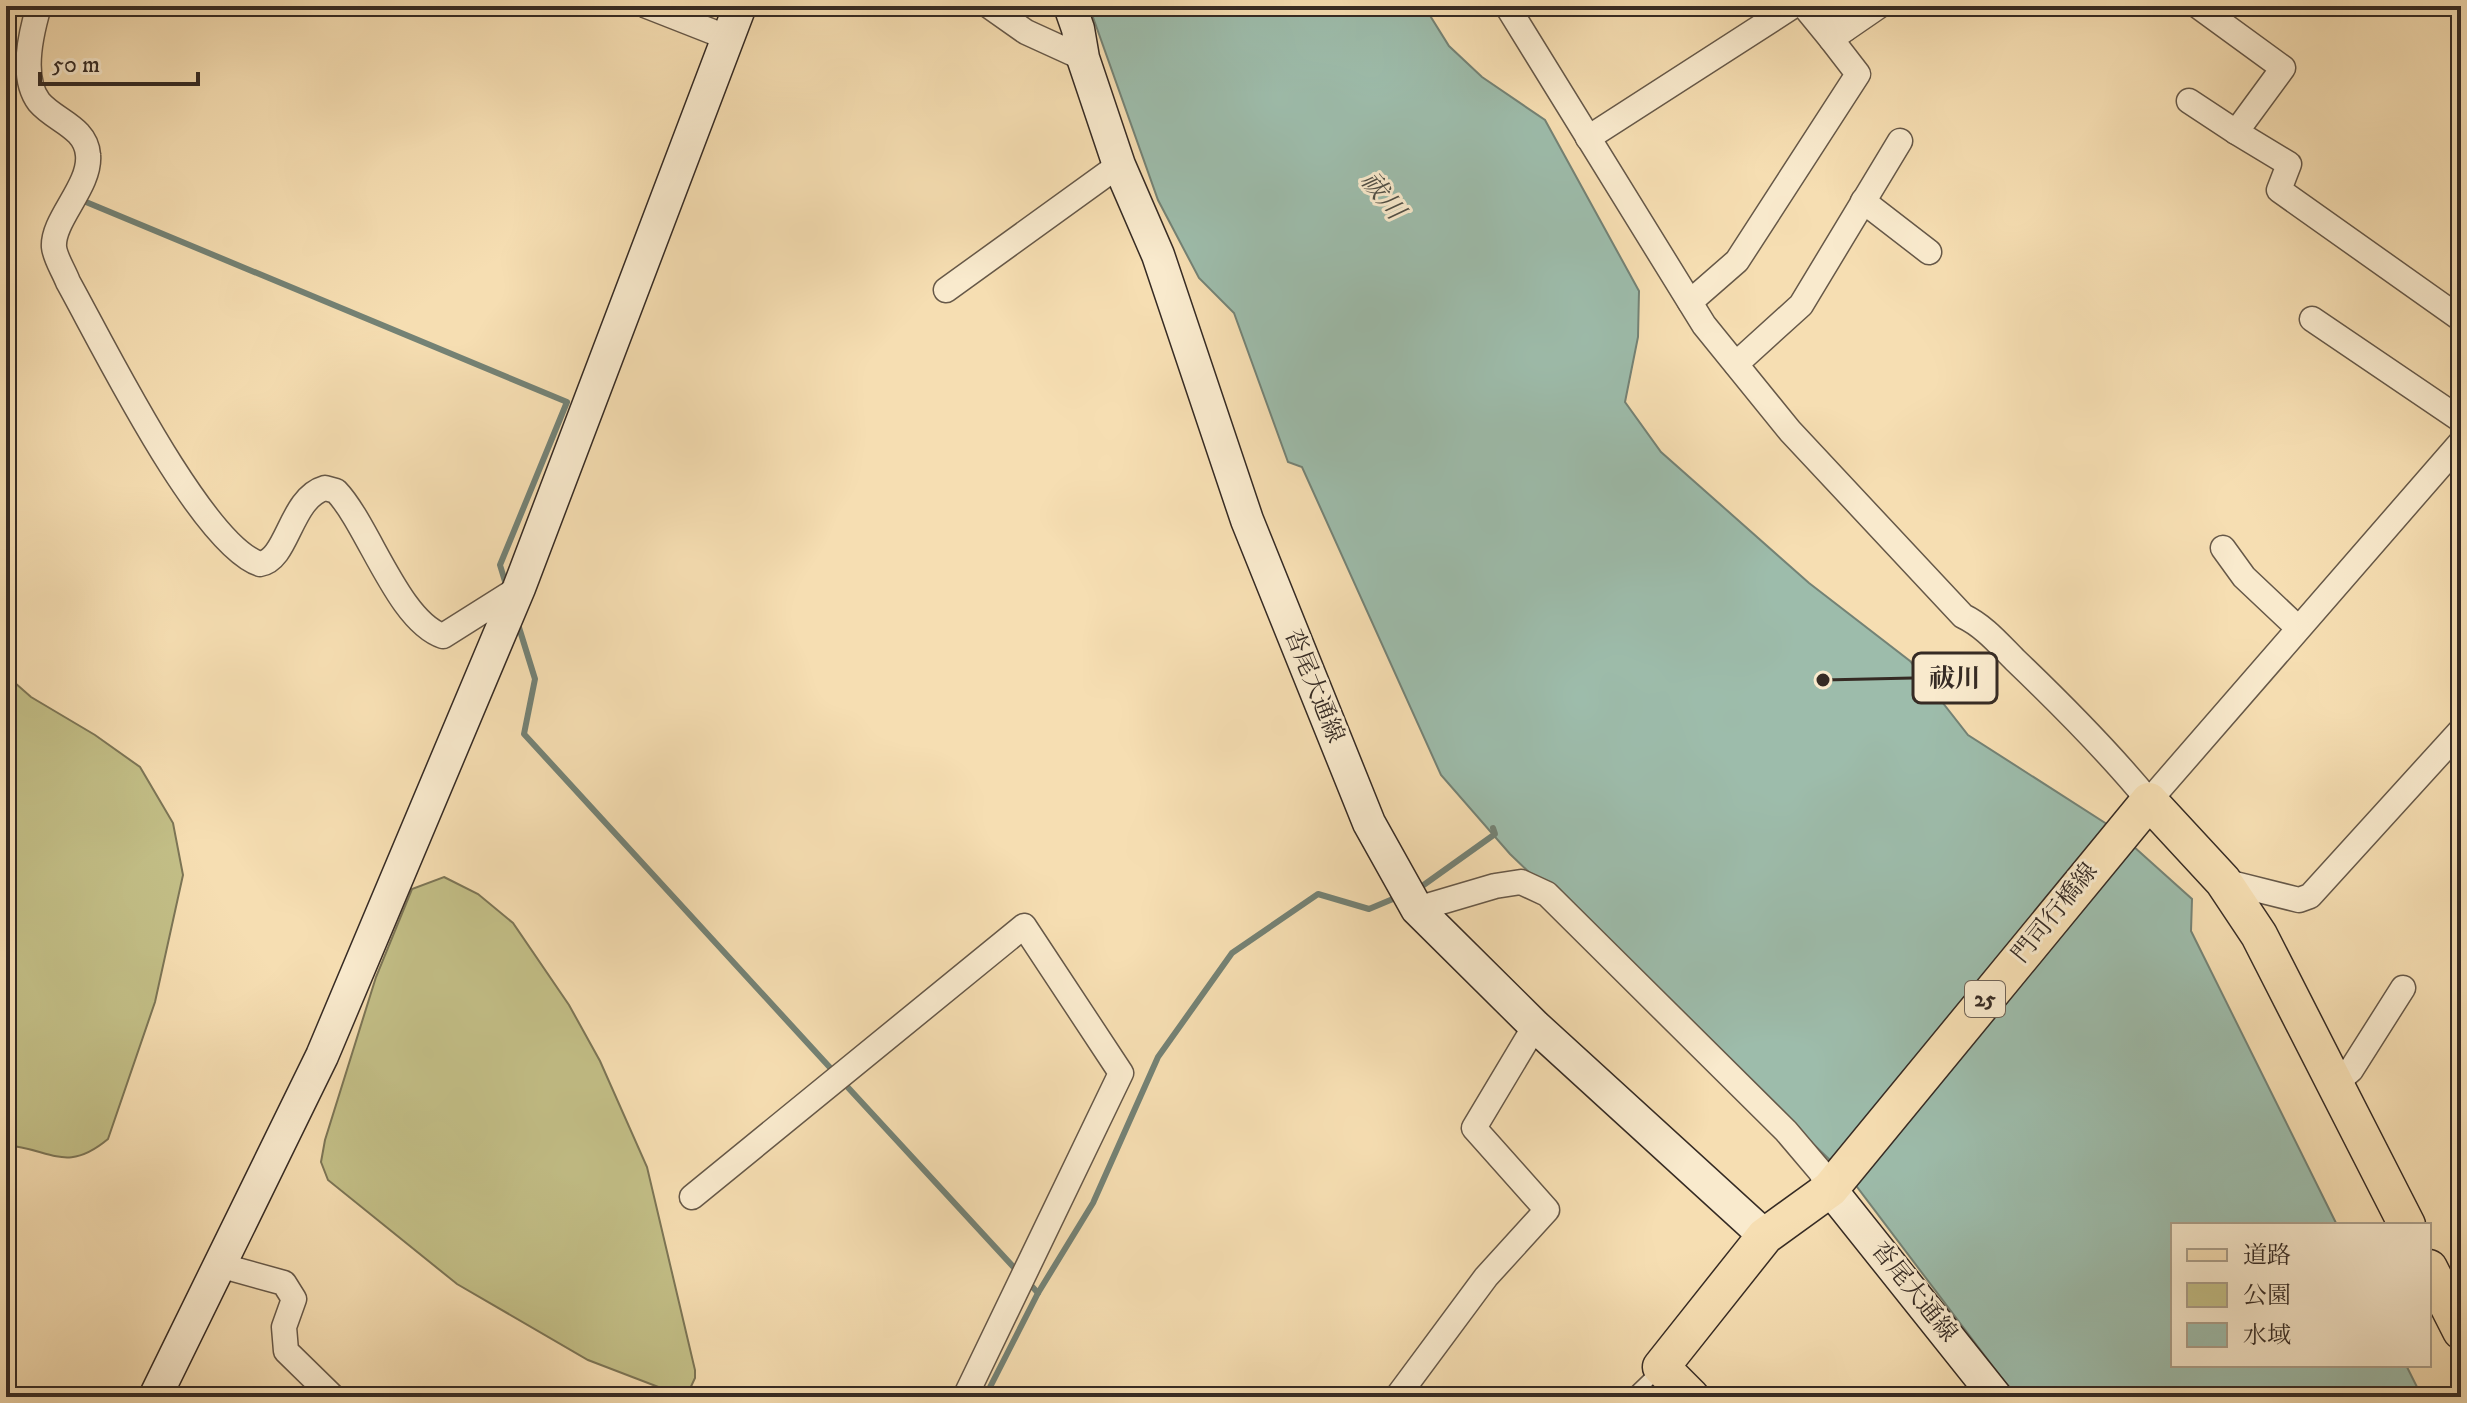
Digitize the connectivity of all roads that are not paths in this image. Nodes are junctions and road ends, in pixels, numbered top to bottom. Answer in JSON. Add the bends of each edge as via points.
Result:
{"nodes":[{"id":1,"x":39,"y":6,"type":"edge"},
{"id":2,"x":647,"y":6,"type":"edge"},
{"id":3,"x":740,"y":6,"type":"edge"},
{"id":4,"x":989,"y":6,"type":"edge"},
{"id":5,"x":1507,"y":6,"type":"edge"},
{"id":6,"x":1793,"y":6,"type":"edge"},
{"id":7,"x":1804,"y":6,"type":"edge"},
{"id":8,"x":1827,"y":6,"type":"edge"},
{"id":9,"x":1879,"y":6,"type":"edge"},
{"id":10,"x":2198,"y":6,"type":"edge"},
{"id":11,"x":1077,"y":31,"type":"edge"},
{"id":12,"x":1838,"y":34,"type":"junction"},
{"id":13,"x":726,"y":37,"type":"junction"},
{"id":14,"x":2189,"y":101,"type":"dead end"},
{"id":15,"x":2236,"y":132,"type":"junction"},
{"id":16,"x":1588,"y":138,"type":"junction"},
{"id":17,"x":1900,"y":141,"type":"dead end"},
{"id":18,"x":1119,"y":165,"type":"junction"},
{"id":19,"x":1863,"y":201,"type":"junction"},
{"id":20,"x":1929,"y":252,"type":"dead end"},
{"id":21,"x":946,"y":290,"type":"dead end"},
{"id":22,"x":1690,"y":302,"type":"junction"},
{"id":23,"x":2312,"y":319,"type":"dead end"},
{"id":24,"x":2461,"y":319,"type":"edge"},
{"id":25,"x":1736,"y":364,"type":"junction"},
{"id":26,"x":2461,"y":420,"type":"edge"},
{"id":27,"x":2461,"y":442,"type":"edge"},
{"id":28,"x":2223,"y":548,"type":"dead end"},
{"id":29,"x":519,"y":588,"type":"junction"},
{"id":30,"x":2298,"y":628,"type":"junction"},
{"id":31,"x":2461,"y":730,"type":"edge"},
{"id":32,"x":2141,"y":809,"type":"junction"},
{"id":33,"x":2223,"y":881,"type":"junction"},
{"id":34,"x":1417,"y":909,"type":"junction"},
{"id":35,"x":2403,"y":988,"type":"dead end"},
{"id":36,"x":1535,"y":1026,"type":"junction"},
{"id":37,"x":2335,"y":1084,"type":"junction"},
{"id":38,"x":1833,"y":1185,"type":"junction"},
{"id":39,"x":692,"y":1197,"type":"dead end"},
{"id":40,"x":2406,"y":1223,"type":"edge"},
{"id":41,"x":1765,"y":1236,"type":"junction"},
{"id":42,"x":219,"y":1265,"type":"junction"},
{"id":43,"x":2431,"y":1272,"type":"edge"},
{"id":44,"x":2461,"y":1331,"type":"edge"},
{"id":45,"x":1661,"y":1367,"type":"junction"},
{"id":46,"x":155,"y":1397,"type":"edge"},
{"id":47,"x":333,"y":1397,"type":"edge"},
{"id":48,"x":965,"y":1397,"type":"edge"},
{"id":49,"x":1397,"y":1397,"type":"edge"},
{"id":50,"x":1631,"y":1397,"type":"edge"},
{"id":51,"x":1691,"y":1397,"type":"edge"},
{"id":52,"x":1996,"y":1397,"type":"edge"}],
"edges":[{"from":1,"to":29,"type":"street","via":[[30,83],[41,104],[83,138],[89,157],[54,251],[190,496],[240,553],[260,564],[273,558],[310,496],[325,488],[336,491],[410,607],[431,632],[443,636]]},
{"from":2,"to":13,"type":"street"},
{"from":3,"to":13,"type":"main road"},
{"from":4,"to":11,"type":"street","via":[[1026,32]]},
{"from":5,"to":16,"type":"street"},
{"from":6,"to":16,"type":"street"},
{"from":7,"to":12,"type":"street"},
{"from":8,"to":12,"type":"street"},
{"from":9,"to":12,"type":"street"},
{"from":10,"to":15,"type":"street","via":[[2283,68]]},
{"from":11,"to":18,"type":"main road","name":"沓尾大通線"},
{"from":12,"to":22,"type":"street","via":[[1858,74],[1737,261]]},
{"from":13,"to":29,"type":"main road"},
{"from":14,"to":15,"type":"street"},
{"from":15,"to":24,"type":"street","via":[[2289,164],[2279,190]]},
{"from":16,"to":22,"type":"street"},
{"from":17,"to":19,"type":"street"},
{"from":18,"to":21,"type":"street"},
{"from":18,"to":34,"type":"main road","name":"沓尾大通線","via":[[1158,255],[1247,520],[1369,823]]},
{"from":19,"to":20,"type":"street"},
{"from":19,"to":25,"type":"street","via":[[1801,305]]},
{"from":22,"to":25,"type":"street"},
{"from":23,"to":26,"type":"street"},
{"from":25,"to":32,"type":"street","via":[[1790,431],[1963,616],[2025,669],[2118,763]]},
{"from":27,"to":30,"type":"street"},
{"from":28,"to":30,"type":"street","via":[[2244,577]]},
{"from":29,"to":42,"type":"main road","via":[[322,1056]]},
{"from":30,"to":32,"type":"street"},
{"from":31,"to":33,"type":"street","via":[[2310,896],[2299,900]]},
{"from":32,"to":33,"type":"main road"},
{"from":32,"to":38,"type":"main road","name":"門司行橋線","number":"25"},
{"from":33,"to":37,"type":"main road","via":[[2259,935]]},
{"from":34,"to":36,"type":"main road","name":"沓尾大通線"},
{"from":34,"to":38,"type":"street","via":[[1521,882],[1547,894],[1786,1131]]},
{"from":35,"to":37,"type":"street","via":[[2351,1070]]},
{"from":36,"to":41,"type":"main road","name":"沓尾大通線"},
{"from":36,"to":49,"type":"street","via":[[1474,1128],[1547,1210],[1486,1277]]},
{"from":37,"to":40,"type":"main road"},
{"from":38,"to":41,"type":"main road","name":"門司行橋線","number":"25"},
{"from":38,"to":52,"type":"main road","name":"沓尾大通線"},
{"from":39,"to":48,"type":"street","via":[[1024,926],[1121,1073]]},
{"from":41,"to":45,"type":"main road","name":"門司行橋線","number":"25"},
{"from":42,"to":46,"type":"main road"},
{"from":42,"to":47,"type":"street","via":[[284,1283],[294,1299],[284,1327],[286,1351]]},
{"from":43,"to":44,"type":"main road"},
{"from":45,"to":50,"type":"lane"},
{"from":45,"to":51,"type":"main road"}]}
